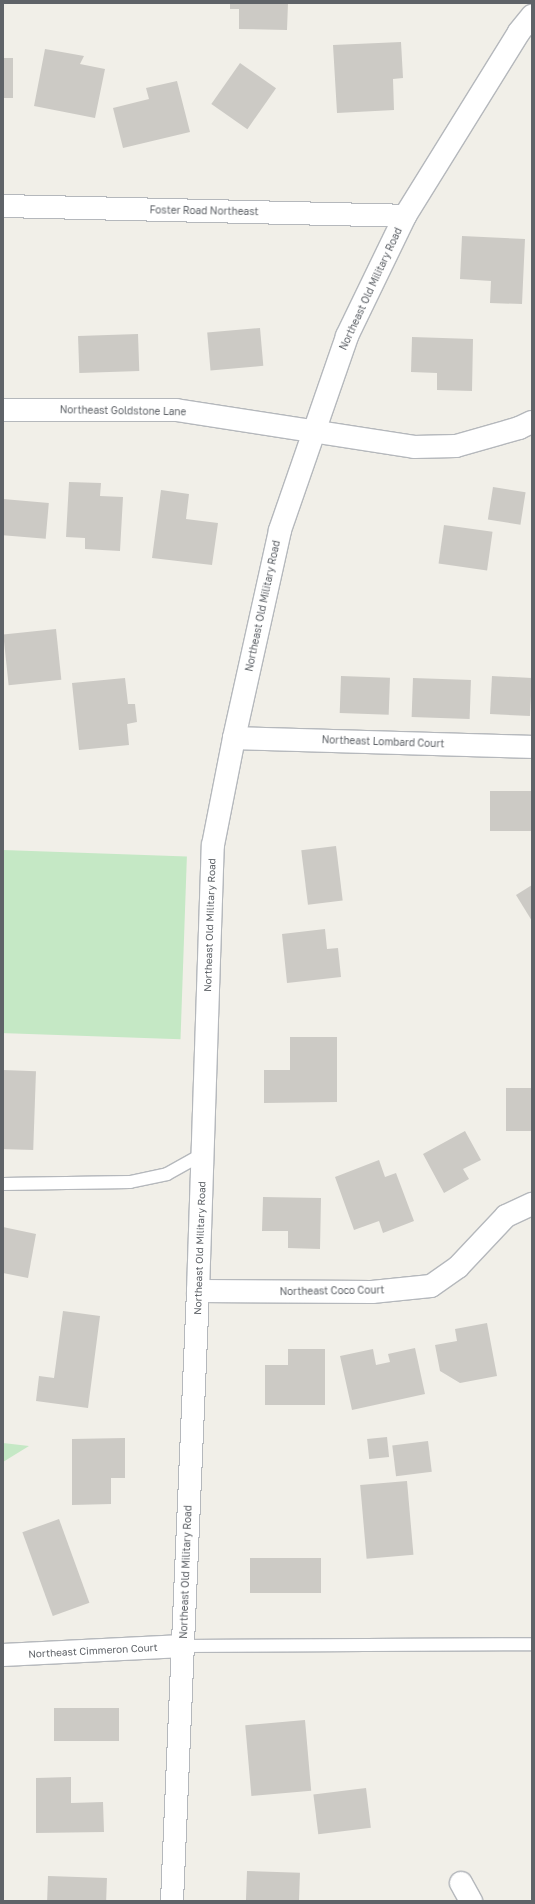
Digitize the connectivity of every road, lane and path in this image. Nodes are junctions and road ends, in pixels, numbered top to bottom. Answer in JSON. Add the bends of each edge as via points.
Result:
{"nodes":[{"id":1,"x":532,"y":16,"type":"edge"},
{"id":2,"x":3,"y":206,"type":"edge"},
{"id":3,"x":405,"y":216,"type":"junction"},
{"id":4,"x":3,"y":410,"type":"edge"},
{"id":5,"x":532,"y":422,"type":"edge"},
{"id":6,"x":313,"y":432,"type":"junction"},
{"id":7,"x":234,"y":738,"type":"junction"},
{"id":8,"x":532,"y":747,"type":"edge"},
{"id":9,"x":203,"y":1154,"type":"junction"},
{"id":10,"x":3,"y":1184,"type":"edge"},
{"id":11,"x":532,"y":1204,"type":"edge"},
{"id":12,"x":198,"y":1291,"type":"junction"},
{"id":13,"x":532,"y":1644,"type":"edge"},
{"id":14,"x":183,"y":1646,"type":"junction"},
{"id":15,"x":3,"y":1655,"type":"edge"},
{"id":16,"x":172,"y":1901,"type":"edge"}],
"edges":[{"from":1,"to":3,"type":"street","name":"Northeast Old Military Road","via":[[519,32]]},
{"from":2,"to":3,"type":"street","name":"Foster Road Northeast"},
{"from":3,"to":6,"type":"street","name":"Northeast Old Military Road","via":[[347,336]]},
{"from":4,"to":6,"type":"street","name":"Northeast Goldstone Lane","via":[[176,410]]},
{"from":5,"to":6,"type":"street","name":"Northeast Goldstone Lane","via":[[456,446],[414,447]]},
{"from":6,"to":7,"type":"street","name":"Northeast Old Military Road","via":[[280,530]]},
{"from":7,"to":8,"type":"street","name":"Northeast Lombard Court"},
{"from":7,"to":9,"type":"street","name":"Northeast Old Military Road","via":[[213,845]]},
{"from":9,"to":10,"type":"lane","via":[[167,1174],[130,1182]]},
{"from":9,"to":12,"type":"street","name":"Northeast Old Military Road"},
{"from":11,"to":12,"type":"street","name":"Northeast Coco Court","via":[[506,1216],[458,1267],[430,1286],[372,1292]]},
{"from":12,"to":14,"type":"street","name":"Northeast Old Military Road"},
{"from":13,"to":14,"type":"lane"},
{"from":14,"to":15,"type":"street","name":"Northeast Cimmeron Court"},
{"from":14,"to":16,"type":"street","name":"Northeast Old Military Road"}]}
